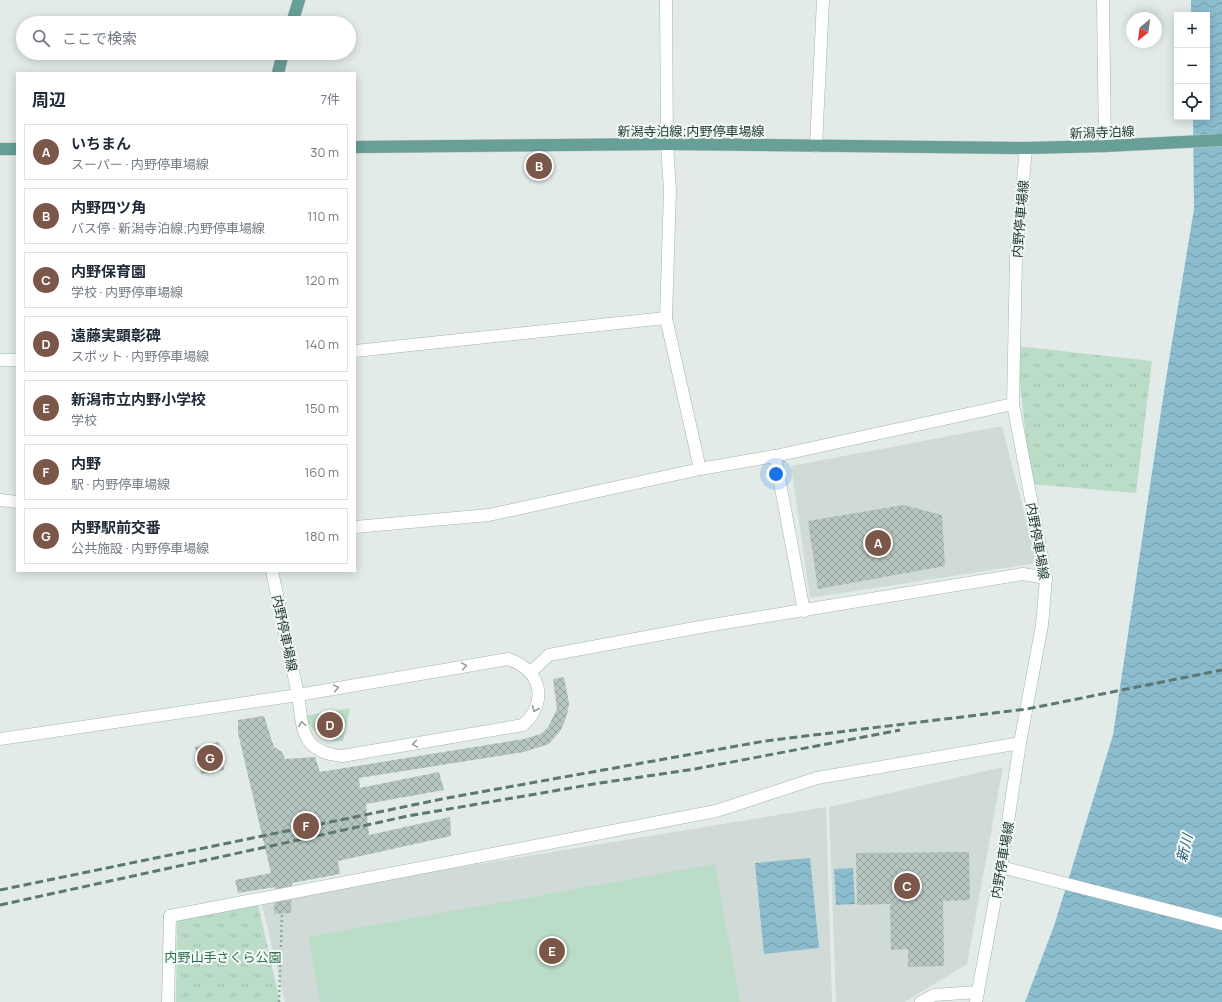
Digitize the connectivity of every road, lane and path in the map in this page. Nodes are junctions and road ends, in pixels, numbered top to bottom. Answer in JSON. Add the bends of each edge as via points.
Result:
{"nodes":[{"id":1,"x":299,"y":0,"type":"edge"},
{"id":2,"x":666,"y":0,"type":"edge"},
{"id":3,"x":823,"y":0,"type":"edge"},
{"id":4,"x":1103,"y":0,"type":"edge"},
{"id":5,"x":294,"y":16,"type":"edge"},
{"id":6,"x":281,"y":60,"type":"edge"},
{"id":7,"x":278,"y":72,"type":"edge"},
{"id":8,"x":1222,"y":140,"type":"edge"},
{"id":9,"x":667,"y":144,"type":"junction"},
{"id":10,"x":816,"y":146,"type":"junction"},
{"id":11,"x":1105,"y":146,"type":"junction"},
{"id":12,"x":356,"y":147,"type":"edge"},
{"id":13,"x":1026,"y":148,"type":"junction"},
{"id":14,"x":0,"y":149,"type":"edge"},
{"id":15,"x":16,"y":149,"type":"edge"},
{"id":16,"x":666,"y":318,"type":"junction"},
{"id":17,"x":356,"y":351,"type":"edge"},
{"id":18,"x":0,"y":360,"type":"edge"},
{"id":19,"x":16,"y":360,"type":"edge"},
{"id":20,"x":1013,"y":404,"type":"junction"},
{"id":21,"x":775,"y":456,"type":"junction"},
{"id":22,"x":700,"y":469,"type":"junction"},
{"id":23,"x":0,"y":500,"type":"edge"},
{"id":24,"x":16,"y":502,"type":"edge"},
{"id":25,"x":356,"y":527,"type":"edge"},
{"id":26,"x":272,"y":572,"type":"edge"},
{"id":27,"x":1046,"y":578,"type":"junction"},
{"id":28,"x":804,"y":611,"type":"junction"},
{"id":29,"x":532,"y":672,"type":"junction"},
{"id":30,"x":298,"y":695,"type":"junction"},
{"id":31,"x":0,"y":739,"type":"edge"},
{"id":32,"x":1020,"y":743,"type":"junction"},
{"id":33,"x":1001,"y":867,"type":"junction"},
{"id":34,"x":282,"y":914,"type":"dead end"},
{"id":35,"x":1222,"y":924,"type":"edge"},
{"id":36,"x":977,"y":997,"type":"edge"},
{"id":37,"x":168,"y":1002,"type":"edge"},
{"id":38,"x":279,"y":1002,"type":"edge"},
{"id":39,"x":921,"y":1002,"type":"edge"}],
"edges":[{"from":1,"to":5,"type":"main road"},
{"from":2,"to":9,"type":"street"},
{"from":3,"to":10,"type":"street"},
{"from":4,"to":11,"type":"street"},
{"from":6,"to":7,"type":"main road"},
{"from":8,"to":11,"type":"main road","name":"新潟寺泊線"},
{"from":9,"to":10,"type":"main road","name":"新潟寺泊線;内野停車場線"},
{"from":9,"to":12,"type":"main road","name":"新潟寺泊線;内野停車場線"},
{"from":9,"to":16,"type":"street","via":[[670,191]]},
{"from":10,"to":13,"type":"main road","name":"新潟寺泊線;内野停車場線"},
{"from":11,"to":13,"type":"main road","name":"新潟寺泊線"},
{"from":13,"to":20,"type":"street","name":"内野停車場線","via":[[1016,258]]},
{"from":14,"to":15,"type":"main road"},
{"from":16,"to":17,"type":"street"},
{"from":16,"to":22,"type":"street"},
{"from":18,"to":19,"type":"street"},
{"from":20,"to":21,"type":"street"},
{"from":20,"to":27,"type":"street","name":"内野停車場線"},
{"from":21,"to":22,"type":"street"},
{"from":21,"to":28,"type":"street"},
{"from":22,"to":25,"type":"street","via":[[489,515]]},
{"from":23,"to":24,"type":"street"},
{"from":26,"to":30,"type":"street","name":"内野停車場線"},
{"from":27,"to":28,"type":"street","via":[[1023,574]]},
{"from":27,"to":32,"type":"street","name":"内野停車場線","via":[[1042,625]]},
{"from":28,"to":29,"type":"street","via":[[549,655]]},
{"from":30,"to":29,"type":"street","one_way":true,"via":[[508,659],[518,662]]},
{"from":29,"to":30,"type":"street","name":"内野停車場線","one_way":true,"via":[[538,690],[538,704],[533,716],[523,725],[342,756],[327,754],[312,745],[302,730]]},
{"from":30,"to":31,"type":"street"},
{"from":32,"to":33,"type":"street","name":"内野停車場線"},
{"from":32,"to":37,"type":"street","via":[[817,778],[716,811],[170,916]]},
{"from":33,"to":35,"type":"street"},
{"from":33,"to":36,"type":"street","name":"内野停車場線"},
{"from":34,"to":38,"type":"path"},
{"from":36,"to":39,"type":"street","via":[[934,995]]}]}
